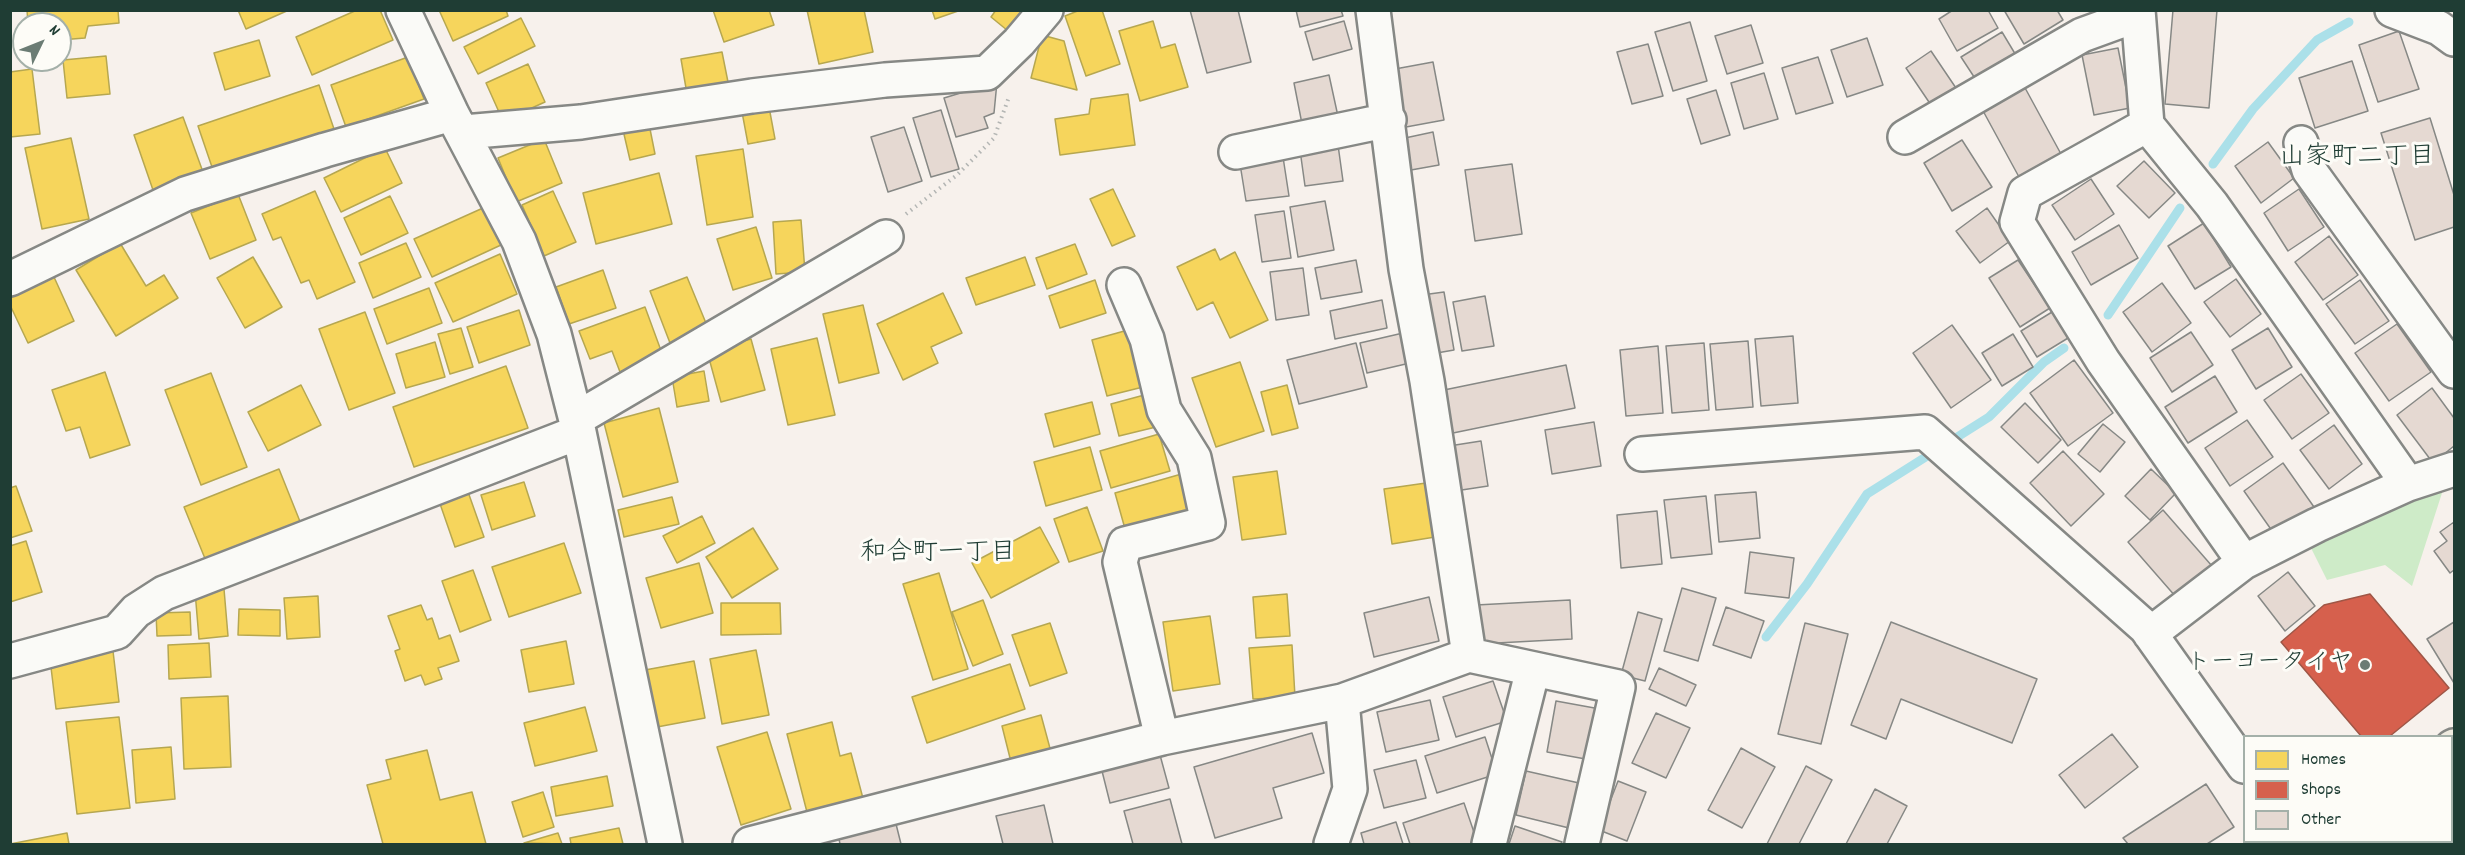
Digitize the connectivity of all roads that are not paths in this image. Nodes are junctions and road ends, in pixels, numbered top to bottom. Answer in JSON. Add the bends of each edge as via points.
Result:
{"nodes":[{"id":1,"x":403,"y":10,"type":"edge"},
{"id":2,"x":1046,"y":10,"type":"edge"},
{"id":3,"x":1373,"y":10,"type":"edge"},
{"id":4,"x":2392,"y":10,"type":"edge"},
{"id":5,"x":2137,"y":13,"type":"edge"},
{"id":6,"x":2454,"y":39,"type":"edge"},
{"id":7,"x":1389,"y":120,"type":"junction"},
{"id":8,"x":458,"y":123,"type":"junction"},
{"id":9,"x":2146,"y":125,"type":"junction"},
{"id":10,"x":1905,"y":137,"type":"dead end"},
{"id":11,"x":2301,"y":143,"type":"dead end"},
{"id":12,"x":1236,"y":152,"type":"dead end"},
{"id":13,"x":885,"y":237,"type":"road end"},
{"id":14,"x":10,"y":279,"type":"edge"},
{"id":15,"x":1124,"y":285,"type":"dead end"},
{"id":16,"x":2454,"y":371,"type":"edge"},
{"id":17,"x":577,"y":425,"type":"junction"},
{"id":18,"x":1642,"y":454,"type":"dead end"},
{"id":19,"x":2454,"y":469,"type":"edge"},
{"id":20,"x":2408,"y":484,"type":"junction"},
{"id":21,"x":2244,"y":562,"type":"junction"},
{"id":22,"x":2150,"y":634,"type":"junction"},
{"id":23,"x":1469,"y":655,"type":"junction"},
{"id":24,"x":10,"y":661,"type":"edge"},
{"id":25,"x":1533,"y":669,"type":"junction"},
{"id":26,"x":1342,"y":701,"type":"junction"},
{"id":27,"x":1162,"y":738,"type":"junction"},
{"id":28,"x":2243,"y":765,"type":"edge"},
{"id":29,"x":665,"y":844,"type":"edge"},
{"id":30,"x":750,"y":844,"type":"edge"},
{"id":31,"x":1331,"y":844,"type":"edge"},
{"id":32,"x":1490,"y":844,"type":"edge"},
{"id":33,"x":1582,"y":844,"type":"edge"}],
"edges":[{"from":1,"to":8,"type":"street"},
{"from":2,"to":8,"type":"street","via":[[987,73],[752,96],[581,122]]},
{"from":3,"to":7,"type":"street"},
{"from":4,"to":6,"type":"street","via":[[2439,28]]},
{"from":5,"to":9,"type":"street"},
{"from":5,"to":10,"type":"street","via":[[2082,35]]},
{"from":7,"to":12,"type":"street"},
{"from":7,"to":23,"type":"street","via":[[1406,269]]},
{"from":8,"to":14,"type":"street","via":[[325,150],[185,194]]},
{"from":8,"to":17,"type":"street","via":[[519,241],[554,334]]},
{"from":9,"to":20,"type":"street","via":[[2212,205]]},
{"from":9,"to":21,"type":"street","via":[[2025,193],[2017,222],[2103,361]]},
{"from":11,"to":16,"type":"street","via":[[2309,170]]},
{"from":13,"to":17,"type":"street"},
{"from":15,"to":27,"type":"street","via":[[1147,339],[1164,410],[1194,458],[1208,523],[1125,544],[1120,562]]},
{"from":17,"to":24,"type":"street","via":[[164,593],[136,611],[117,632]]},
{"from":17,"to":29,"type":"street"},
{"from":18,"to":22,"type":"street","via":[[1925,432]]},
{"from":19,"to":20,"type":"street"},
{"from":20,"to":21,"type":"street"},
{"from":21,"to":22,"type":"street"},
{"from":22,"to":28,"type":"street"},
{"from":23,"to":25,"type":"street"},
{"from":23,"to":26,"type":"street"},
{"from":25,"to":32,"type":"street"},
{"from":25,"to":33,"type":"street","via":[[1618,687]]},
{"from":26,"to":27,"type":"street"},
{"from":26,"to":31,"type":"street","via":[[1350,789]]},
{"from":27,"to":30,"type":"street"}]}
